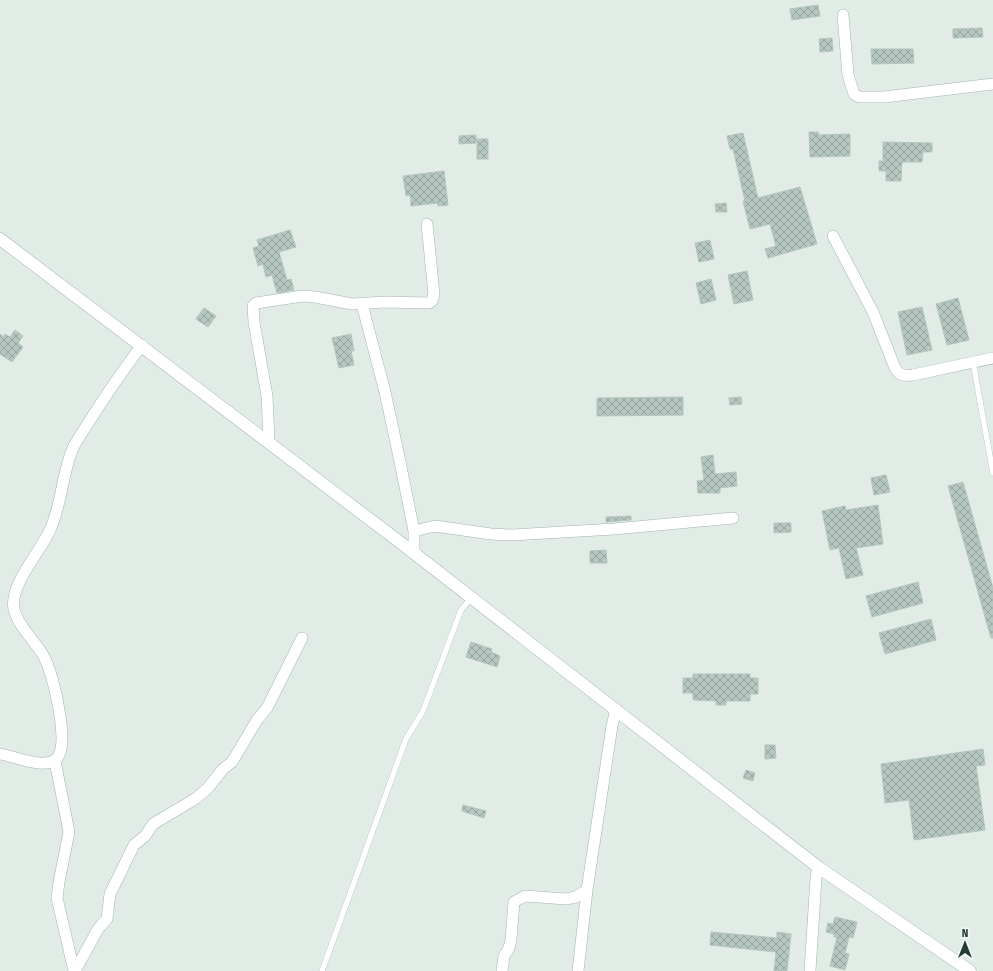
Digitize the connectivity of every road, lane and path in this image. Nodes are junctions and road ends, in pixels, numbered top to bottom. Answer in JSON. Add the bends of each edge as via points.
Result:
{"nodes":[{"id":1,"x":842,"y":15,"type":"dead end"},
{"id":2,"x":993,"y":84,"type":"edge"},
{"id":3,"x":427,"y":224,"type":"dead end"},
{"id":4,"x":833,"y":236,"type":"dead end"},
{"id":5,"x":0,"y":239,"type":"edge"},
{"id":6,"x":362,"y":304,"type":"junction"},
{"id":7,"x":142,"y":345,"type":"junction"},
{"id":8,"x":993,"y":358,"type":"edge"},
{"id":9,"x":972,"y":362,"type":"junction"},
{"id":10,"x":269,"y":441,"type":"junction"},
{"id":11,"x":993,"y":473,"type":"edge"},
{"id":12,"x":733,"y":518,"type":"dead end"},
{"id":13,"x":414,"y":531,"type":"junction"},
{"id":14,"x":414,"y":553,"type":"junction"},
{"id":15,"x":471,"y":598,"type":"junction"},
{"id":16,"x":302,"y":638,"type":"dead end"},
{"id":17,"x":616,"y":710,"type":"junction"},
{"id":18,"x":0,"y":754,"type":"edge"},
{"id":19,"x":55,"y":761,"type":"junction"},
{"id":20,"x":818,"y":867,"type":"junction"},
{"id":21,"x":587,"y":890,"type":"junction"},
{"id":22,"x":75,"y":971,"type":"edge"},
{"id":23,"x":322,"y":971,"type":"edge"},
{"id":24,"x":502,"y":971,"type":"edge"},
{"id":25,"x":578,"y":971,"type":"edge"},
{"id":26,"x":810,"y":971,"type":"edge"},
{"id":27,"x":970,"y":971,"type":"edge"}],
"edges":[{"from":1,"to":2,"type":"street","via":[[848,75],[854,94],[859,97],[884,97]]},
{"from":3,"to":6,"type":"street","via":[[434,294],[432,301]]},
{"from":4,"to":9,"type":"street","via":[[873,312],[899,374],[914,375]]},
{"from":5,"to":7,"type":"street"},
{"from":6,"to":10,"type":"street","via":[[303,296],[253,306],[267,396]]},
{"from":6,"to":13,"type":"street","via":[[385,392]]},
{"from":7,"to":10,"type":"street"},
{"from":7,"to":19,"type":"street","via":[[111,386],[72,449],[51,528],[24,572],[14,600],[18,618],[43,656],[50,672],[62,741]]},
{"from":8,"to":9,"type":"street"},
{"from":9,"to":11,"type":"lane"},
{"from":10,"to":14,"type":"street"},
{"from":12,"to":13,"type":"street","via":[[512,535],[435,526]]},
{"from":13,"to":14,"type":"street"},
{"from":14,"to":15,"type":"street"},
{"from":15,"to":17,"type":"street"},
{"from":15,"to":23,"type":"lane","via":[[461,610],[423,711],[406,739]]},
{"from":16,"to":22,"type":"street","via":[[267,708],[232,762],[207,789],[153,824],[145,836],[134,845],[110,894],[107,919],[98,929]]},
{"from":17,"to":20,"type":"street"},
{"from":17,"to":21,"type":"street"},
{"from":18,"to":19,"type":"street","via":[[46,764]]},
{"from":19,"to":22,"type":"street","via":[[69,832],[57,898]]},
{"from":20,"to":26,"type":"street"},
{"from":20,"to":27,"type":"street"},
{"from":21,"to":24,"type":"street","via":[[571,898],[525,896],[514,902],[511,940],[504,956]]},
{"from":21,"to":25,"type":"street"}]}
